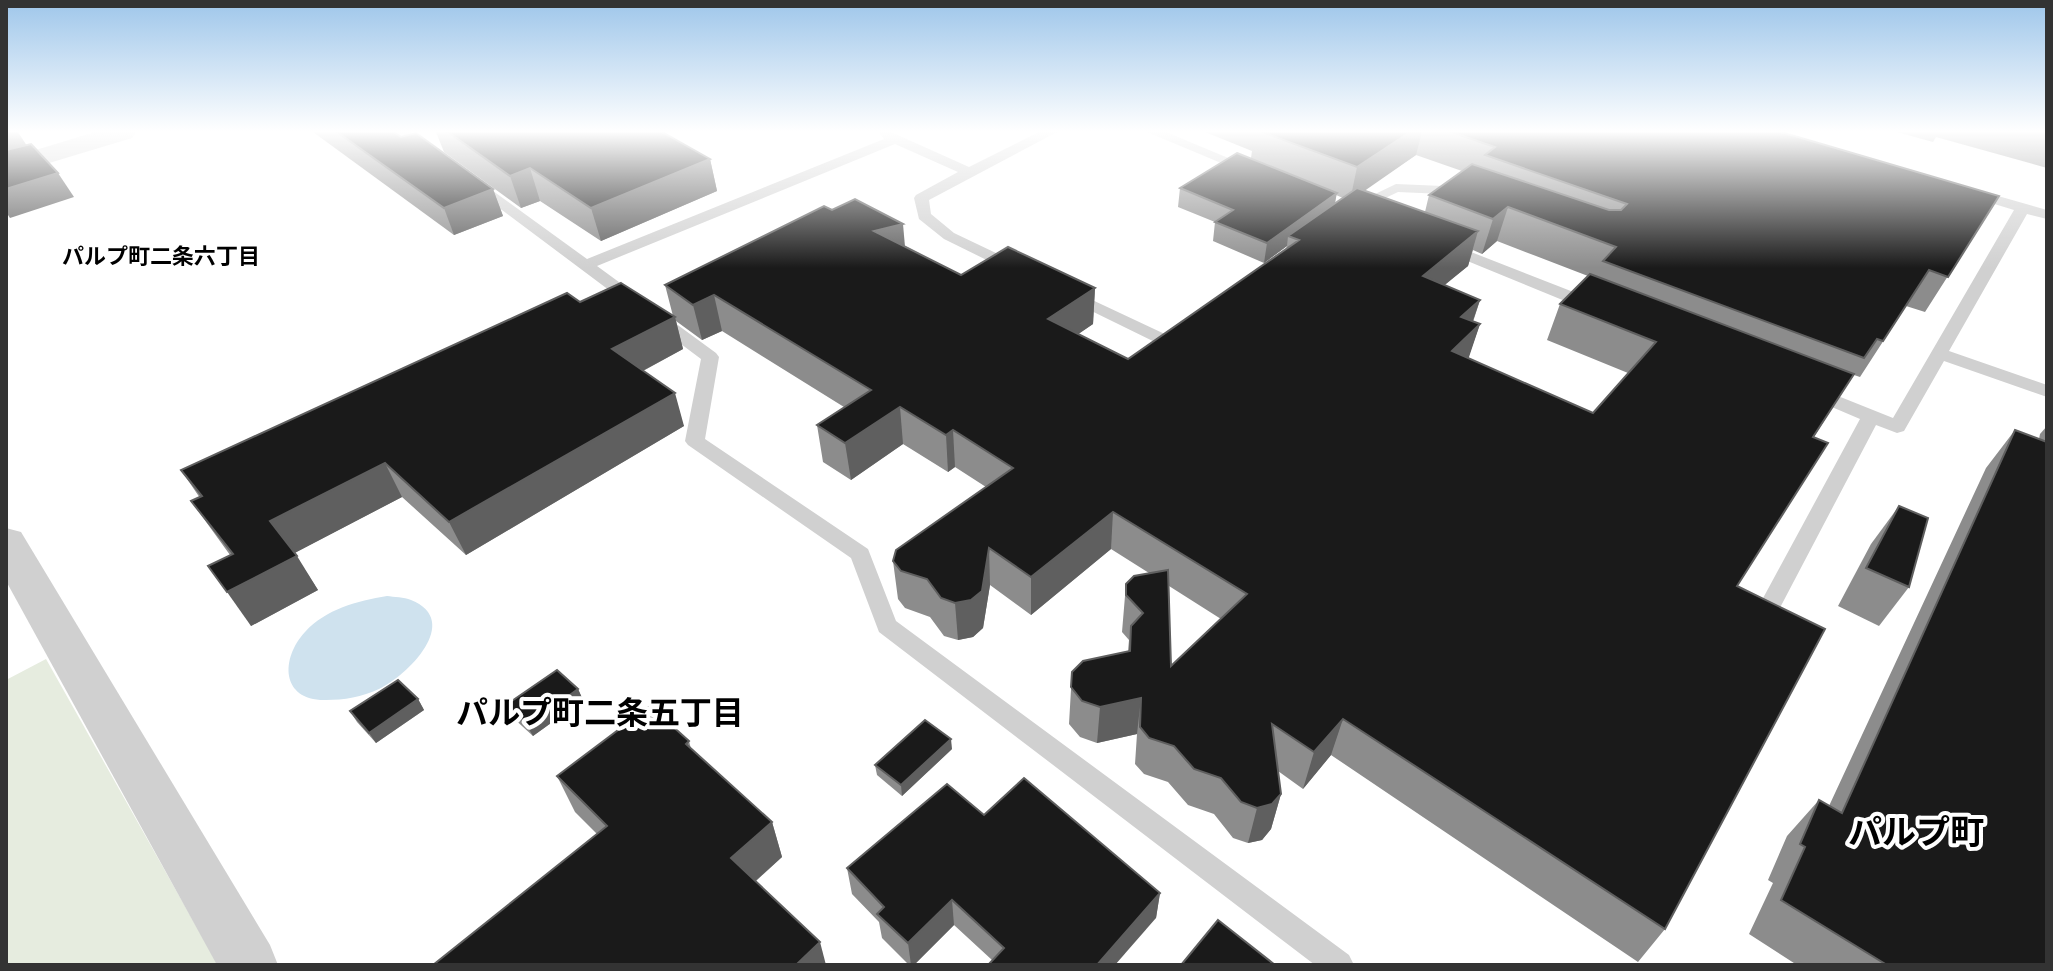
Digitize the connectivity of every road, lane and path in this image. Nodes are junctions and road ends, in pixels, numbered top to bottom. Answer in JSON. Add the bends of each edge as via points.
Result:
{"nodes":[{"id":1,"x":464,"y":177,"type":"edge"},
{"id":2,"x":801,"y":177,"type":"edge"},
{"id":3,"x":959,"y":177,"type":"edge"},
{"id":4,"x":1950,"y":186,"type":"edge"},
{"id":5,"x":1488,"y":198,"type":"edge"},
{"id":6,"x":2023,"y":208,"type":"junction"},
{"id":7,"x":2047,"y":215,"type":"edge"},
{"id":8,"x":1379,"y":221,"type":"edge"},
{"id":9,"x":1437,"y":244,"type":"edge"},
{"id":10,"x":586,"y":265,"type":"junction"},
{"id":11,"x":1032,"y":276,"type":"edge"},
{"id":12,"x":1060,"y":290,"type":"edge"},
{"id":13,"x":1611,"y":313,"type":"edge"},
{"id":14,"x":1196,"y":324,"type":"edge"},
{"id":15,"x":1941,"y":354,"type":"junction"},
{"id":16,"x":1799,"y":387,"type":"edge"},
{"id":17,"x":2047,"y":391,"type":"edge"},
{"id":18,"x":1871,"y":416,"type":"junction"},
{"id":19,"x":6,"y":543,"type":"edge"},
{"id":20,"x":1766,"y":613,"type":"edge"},
{"id":21,"x":249,"y":965,"type":"edge"},
{"id":22,"x":1339,"y":965,"type":"edge"}],
"edges":[{"from":1,"to":10,"type":"lane"},
{"from":2,"to":10,"type":"lane"},
{"from":3,"to":11,"type":"lane","via":[[921,198],[924,216],[949,236]]},
{"from":4,"to":6,"type":"lane"},
{"from":5,"to":8,"type":"lane","via":[[1459,189],[1396,188],[1341,211]]},
{"from":6,"to":7,"type":"lane"},
{"from":6,"to":15,"type":"lane"},
{"from":9,"to":13,"type":"lane"},
{"from":10,"to":22,"type":"lane","via":[[710,357],[695,441],[860,554],[887,626]]},
{"from":12,"to":14,"type":"lane","via":[[1171,343]]},
{"from":15,"to":17,"type":"lane"},
{"from":15,"to":18,"type":"lane","via":[[1897,427]]},
{"from":16,"to":18,"type":"lane"},
{"from":18,"to":20,"type":"lane"},
{"from":19,"to":21,"type":"street"}]}
